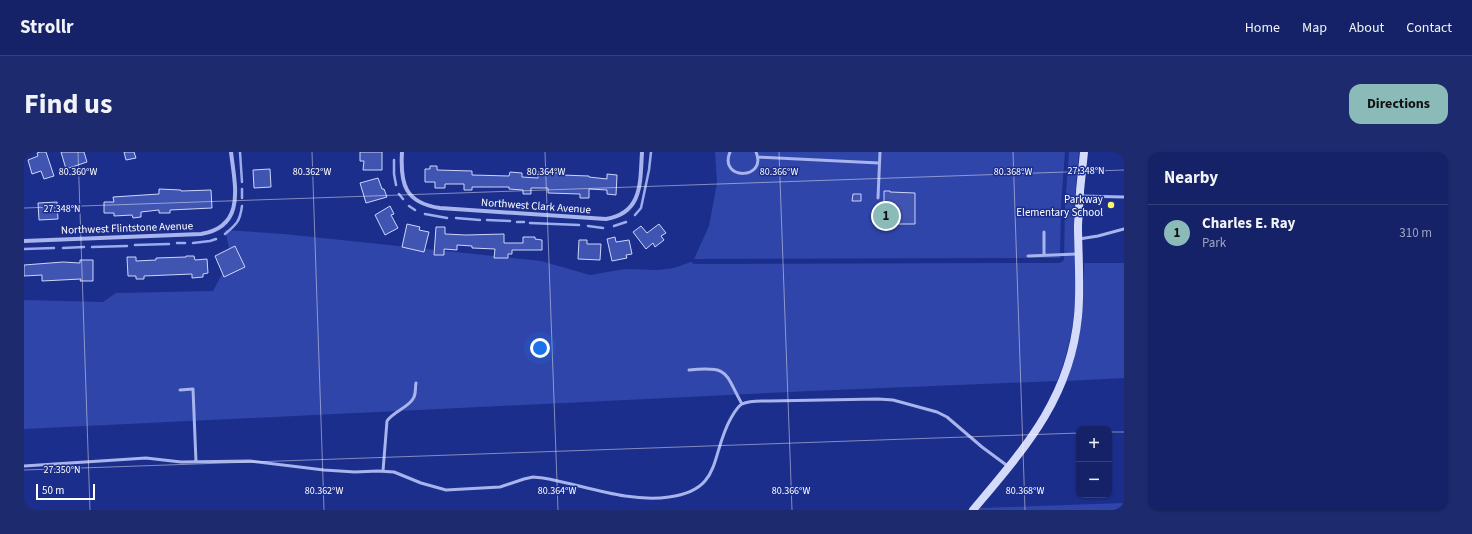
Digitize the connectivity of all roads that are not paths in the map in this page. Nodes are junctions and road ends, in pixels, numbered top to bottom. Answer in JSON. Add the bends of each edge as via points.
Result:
{"nodes":[{"id":1,"x":231,"y":152,"type":"edge"},
{"id":2,"x":402,"y":152,"type":"edge"},
{"id":3,"x":642,"y":152,"type":"edge"},
{"id":4,"x":730,"y":152,"type":"edge"},
{"id":5,"x":756,"y":152,"type":"edge"},
{"id":6,"x":880,"y":152,"type":"edge"},
{"id":7,"x":1084,"y":152,"type":"edge"},
{"id":8,"x":758,"y":157,"type":"junction"},
{"id":9,"x":879,"y":163,"type":"junction"},
{"id":10,"x":1079,"y":196,"type":"junction"},
{"id":11,"x":1124,"y":197,"type":"edge"},
{"id":12,"x":878,"y":198,"type":"dead end"},
{"id":13,"x":1124,"y":229,"type":"edge"},
{"id":14,"x":1044,"y":232,"type":"dead end"},
{"id":15,"x":1079,"y":239,"type":"junction"},
{"id":16,"x":24,"y":241,"type":"edge"},
{"id":17,"x":1079,"y":254,"type":"junction"},
{"id":18,"x":1044,"y":255,"type":"junction"},
{"id":19,"x":1028,"y":256,"type":"dead end"},
{"id":20,"x":689,"y":370,"type":"dead end"},
{"id":21,"x":416,"y":383,"type":"dead end"},
{"id":22,"x":180,"y":390,"type":"dead end"},
{"id":23,"x":742,"y":404,"type":"junction"},
{"id":24,"x":196,"y":462,"type":"junction"},
{"id":25,"x":24,"y":466,"type":"edge"},
{"id":26,"x":1009,"y":467,"type":"junction"},
{"id":27,"x":383,"y":471,"type":"junction"},
{"id":28,"x":973,"y":510,"type":"edge"}],
"edges":[{"from":1,"to":16,"type":"street","name":"Northwest Flintstone Avenue","via":[[235,201],[227,222],[217,230],[201,234]]},
{"from":2,"to":3,"type":"street","name":"Northwest Clark Avenue","via":[[401,172],[405,187],[410,196],[424,205],[606,220],[624,214],[634,203],[640,187]]},
{"from":4,"to":8,"type":"lane","via":[[729,166],[740,174],[753,170]]},
{"from":5,"to":8,"type":"lane"},
{"from":6,"to":9,"type":"lane"},
{"from":7,"to":10,"type":"street"},
{"from":8,"to":9,"type":"lane"},
{"from":9,"to":12,"type":"lane"},
{"from":10,"to":11,"type":"lane"},
{"from":10,"to":15,"type":"street"},
{"from":13,"to":15,"type":"lane"},
{"from":14,"to":18,"type":"lane"},
{"from":15,"to":17,"type":"street"},
{"from":17,"to":18,"type":"lane"},
{"from":17,"to":26,"type":"street","via":[[1078,317],[1064,377],[1042,421]]},
{"from":18,"to":19,"type":"lane"},
{"from":20,"to":23,"type":"lane","via":[[709,368],[723,372]]},
{"from":21,"to":27,"type":"lane","via":[[412,401],[387,422]]},
{"from":22,"to":24,"type":"lane","via":[[193,389]]},
{"from":23,"to":26,"type":"lane","via":[[769,400],[878,399],[916,405],[947,418]]},
{"from":23,"to":27,"type":"lane","via":[[735,410],[722,436],[712,472],[707,479],[694,490],[670,497],[637,497],[533,477],[500,487],[446,490],[421,484],[394,472]]},
{"from":24,"to":25,"type":"lane","via":[[146,458]]},
{"from":24,"to":27,"type":"lane","via":[[250,461],[355,472]]},
{"from":26,"to":28,"type":"street"}]}
